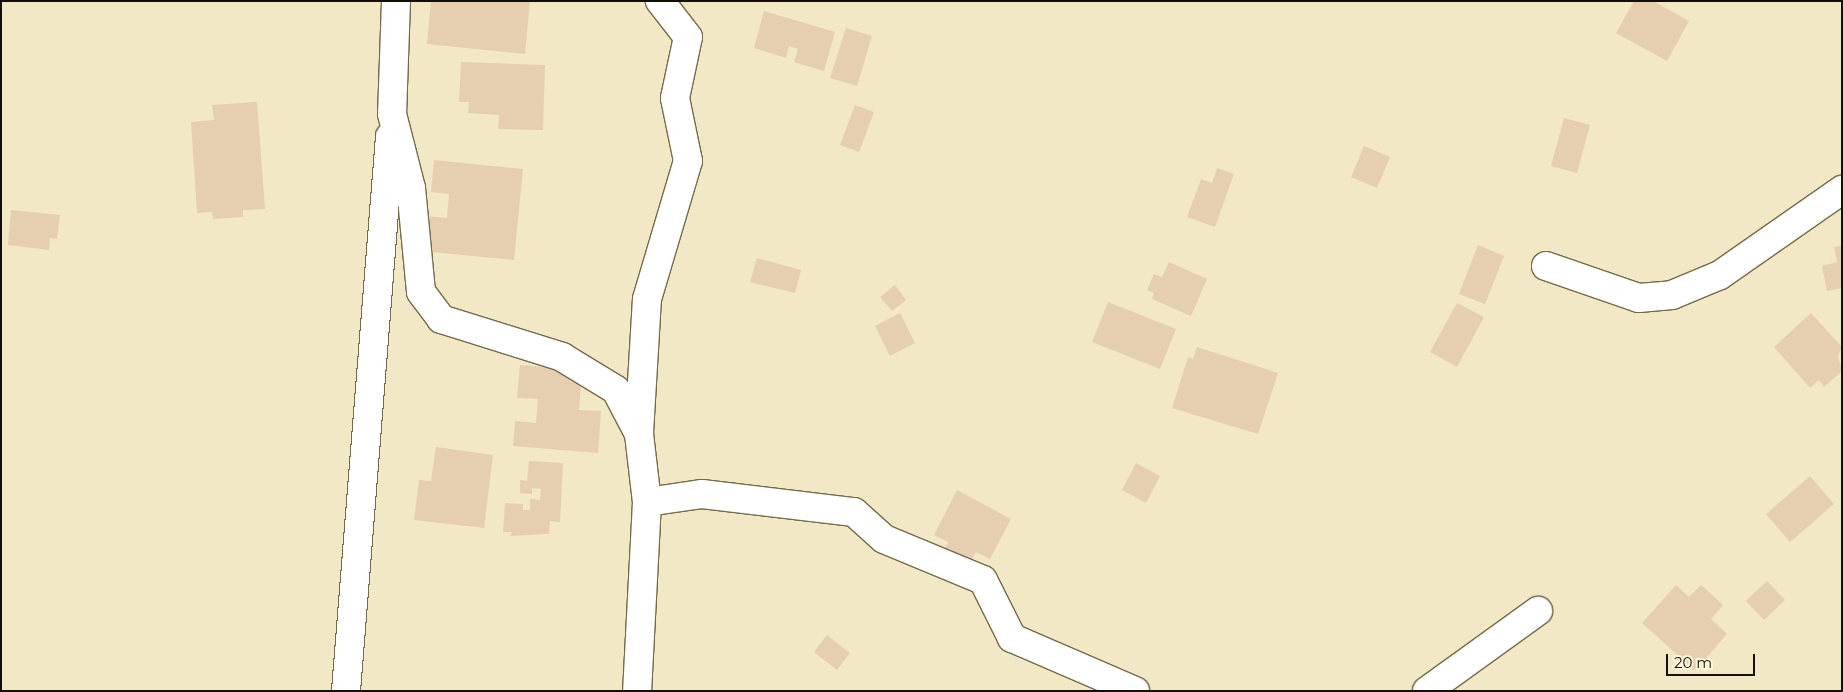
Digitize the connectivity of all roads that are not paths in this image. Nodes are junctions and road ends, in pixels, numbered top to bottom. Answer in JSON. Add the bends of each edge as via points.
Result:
{"nodes":[{"id":1,"x":396,"y":1,"type":"edge"},
{"id":2,"x":660,"y":1,"type":"edge"},
{"id":3,"x":392,"y":114,"type":"junction"},
{"id":4,"x":1842,"y":190,"type":"edge"},
{"id":5,"x":1546,"y":266,"type":"dead end"},
{"id":6,"x":639,"y":434,"type":"junction"},
{"id":7,"x":647,"y":502,"type":"junction"},
{"id":8,"x":1538,"y":611,"type":"dead end"},
{"id":9,"x":346,"y":691,"type":"edge"},
{"id":10,"x":636,"y":691,"type":"edge"},
{"id":11,"x":1135,"y":691,"type":"edge"},
{"id":12,"x":1427,"y":691,"type":"edge"}],
"edges":[{"from":1,"to":3,"type":"street"},
{"from":2,"to":6,"type":"street","via":[[688,37],[675,98],[688,161],[647,299]]},
{"from":3,"to":6,"type":"street","via":[[411,188],[421,292],[441,319],[562,357],[616,390]]},
{"from":3,"to":9,"type":"street"},
{"from":4,"to":5,"type":"street","via":[[1720,275],[1672,295],[1638,298]]},
{"from":6,"to":7,"type":"street"},
{"from":7,"to":10,"type":"street"},
{"from":7,"to":11,"type":"street","via":[[702,494],[854,512],[884,539],[983,580],[1012,638]]},
{"from":8,"to":12,"type":"street"}]}
